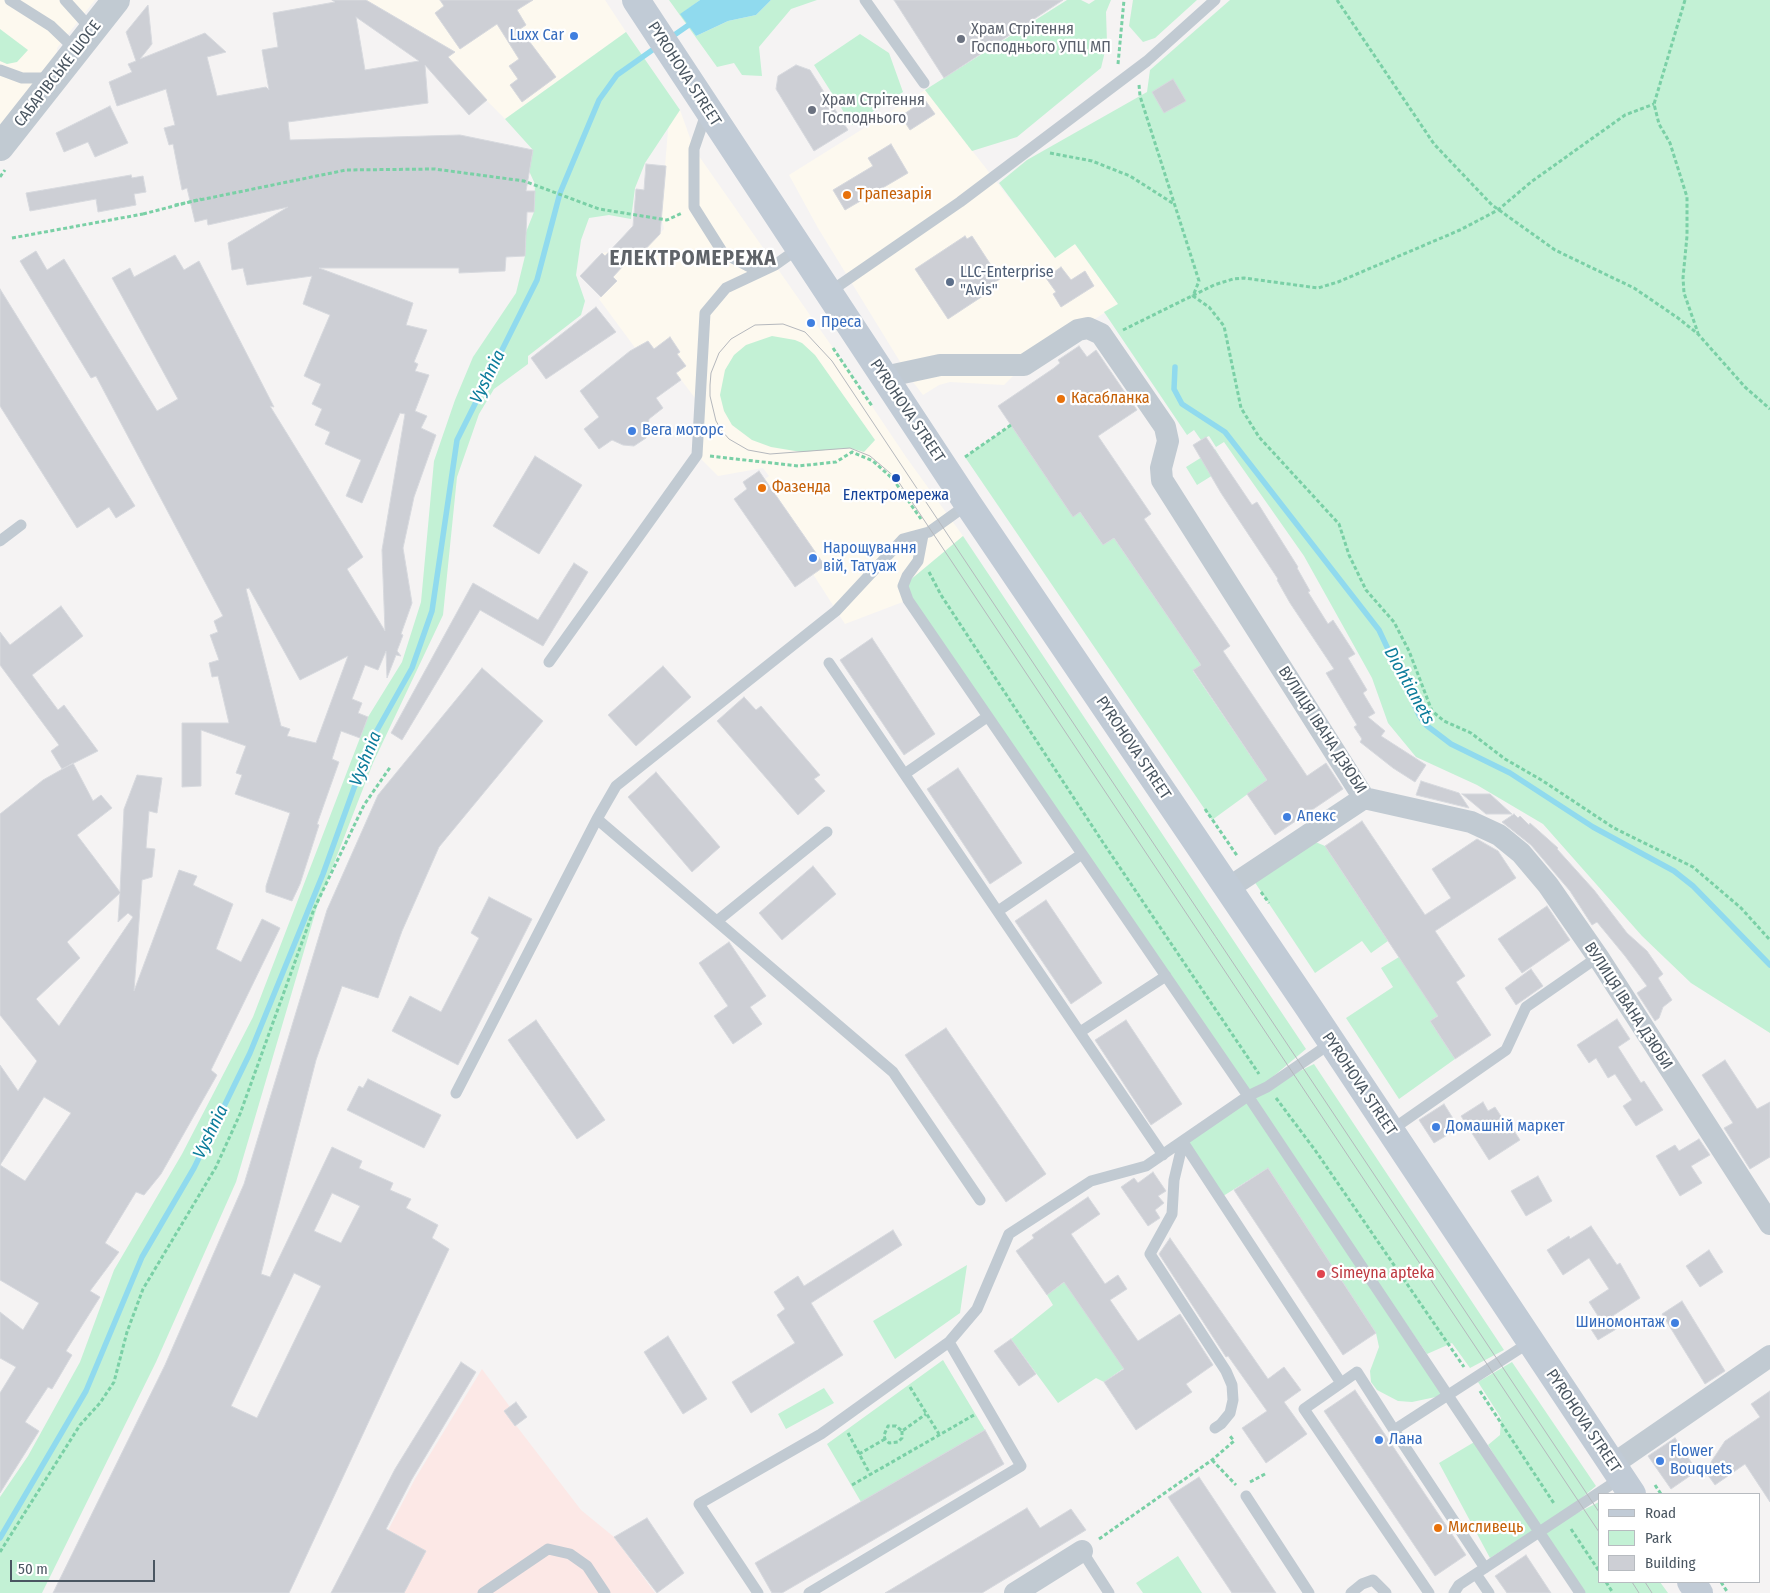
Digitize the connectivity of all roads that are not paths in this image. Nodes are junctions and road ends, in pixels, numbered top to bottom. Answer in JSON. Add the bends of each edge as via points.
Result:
{"nodes":[{"id":1,"x":10,"y":0,"type":"edge"},
{"id":2,"x":65,"y":0,"type":"edge"},
{"id":3,"x":116,"y":0,"type":"edge"},
{"id":4,"x":865,"y":0,"type":"edge"},
{"id":5,"x":1215,"y":0,"type":"edge"},
{"id":6,"x":642,"y":9,"type":"edge"},
{"id":7,"x":84,"y":40,"type":"junction"},
{"id":8,"x":0,"y":70,"type":"edge"},
{"id":9,"x":55,"y":78,"type":"junction"},
{"id":10,"x":924,"y":84,"type":"dead end"},
{"id":11,"x":703,"y":103,"type":"junction"},
{"id":12,"x":0,"y":148,"type":"edge"},
{"id":13,"x":799,"y":248,"type":"junction"},
{"id":14,"x":759,"y":272,"type":"junction"},
{"id":15,"x":828,"y":293,"type":"junction"},
{"id":16,"x":884,"y":377,"type":"junction"},
{"id":17,"x":968,"y":504,"type":"junction"},
{"id":18,"x":21,"y":525,"type":"dead end"},
{"id":19,"x":926,"y":533,"type":"junction"},
{"id":20,"x":0,"y":541,"type":"edge"},
{"id":21,"x":549,"y":662,"type":"dead end"},
{"id":22,"x":829,"y":663,"type":"dead end"},
{"id":23,"x":987,"y":717,"type":"junction"},
{"id":24,"x":906,"y":773,"type":"junction"},
{"id":25,"x":1364,"y":798,"type":"junction"},
{"id":26,"x":597,"y":819,"type":"junction"},
{"id":27,"x":827,"y":832,"type":"dead end"},
{"id":28,"x":1082,"y":854,"type":"junction"},
{"id":29,"x":1228,"y":888,"type":"junction"},
{"id":30,"x":998,"y":911,"type":"junction"},
{"id":31,"x":717,"y":921,"type":"junction"},
{"id":32,"x":1598,"y":958,"type":"junction"},
{"id":33,"x":1166,"y":976,"type":"junction"},
{"id":34,"x":1080,"y":1032,"type":"junction"},
{"id":35,"x":1331,"y":1043,"type":"junction"},
{"id":36,"x":456,"y":1093,"type":"dead end"},
{"id":37,"x":1248,"y":1096,"type":"junction"},
{"id":38,"x":1390,"y":1131,"type":"junction"},
{"id":39,"x":1184,"y":1142,"type":"junction"},
{"id":40,"x":1163,"y":1155,"type":"junction"},
{"id":41,"x":980,"y":1200,"type":"dead end"},
{"id":42,"x":1770,"y":1224,"type":"edge"},
{"id":43,"x":949,"y":1342,"type":"junction"},
{"id":44,"x":1530,"y":1342,"type":"junction"},
{"id":45,"x":1770,"y":1356,"type":"edge"},
{"id":46,"x":1341,"y":1383,"type":"junction"},
{"id":47,"x":1450,"y":1394,"type":"junction"},
{"id":48,"x":1218,"y":1426,"type":"road end"},
{"id":49,"x":1394,"y":1430,"type":"junction"},
{"id":50,"x":1622,"y":1479,"type":"edge"},
{"id":51,"x":1242,"y":1492,"type":"road end"},
{"id":52,"x":1600,"y":1493,"type":"edge"},
{"id":53,"x":1598,"y":1494,"type":"edge"},
{"id":54,"x":1540,"y":1532,"type":"junction"},
{"id":55,"x":1082,"y":1551,"type":"joint"},
{"id":56,"x":1480,"y":1571,"type":"junction"},
{"id":57,"x":483,"y":1593,"type":"edge"},
{"id":58,"x":605,"y":1593,"type":"edge"},
{"id":59,"x":758,"y":1593,"type":"edge"},
{"id":60,"x":809,"y":1593,"type":"edge"},
{"id":61,"x":1015,"y":1593,"type":"edge"},
{"id":62,"x":1109,"y":1593,"type":"edge"},
{"id":63,"x":1309,"y":1593,"type":"edge"},
{"id":64,"x":1351,"y":1593,"type":"edge"},
{"id":65,"x":1386,"y":1593,"type":"edge"},
{"id":66,"x":1429,"y":1593,"type":"edge"},
{"id":67,"x":1454,"y":1593,"type":"edge"},
{"id":68,"x":1489,"y":1593,"type":"edge"},
{"id":69,"x":1580,"y":1593,"type":"edge"}],
"edges":[{"from":1,"to":7,"type":"lane","via":[[51,26]]},
{"from":2,"to":7,"type":"lane"},
{"from":3,"to":7,"type":"street","name":"САБАРІВСЬКЕ ШОСЕ"},
{"from":4,"to":10,"type":"lane"},
{"from":5,"to":15,"type":"lane","via":[[1147,60],[960,202]]},
{"from":6,"to":11,"type":"main road","name":"PYROHOVA STREET"},
{"from":7,"to":9,"type":"street","name":"САБАРІВСЬКЕ ШОСЕ"},
{"from":8,"to":9,"type":"lane","via":[[22,78]]},
{"from":9,"to":12,"type":"street","name":"САБАРІВСЬКЕ ШОСЕ"},
{"from":11,"to":13,"type":"main road","name":"PYROHOVA STREET"},
{"from":11,"to":14,"type":"lane","via":[[694,149],[694,207],[723,253]]},
{"from":13,"to":14,"type":"lane"},
{"from":13,"to":15,"type":"main road","name":"PYROHOVA STREET"},
{"from":14,"to":21,"type":"lane","via":[[726,288],[706,313],[698,455]]},
{"from":15,"to":16,"type":"main road","name":"PYROHOVA STREET"},
{"from":16,"to":17,"type":"main road","name":"PYROHOVA STREET"},
{"from":16,"to":25,"type":"street","name":"ВУЛИЦЯ ІВАНА ДЗЮБИ","via":[[940,365],[1024,365],[1083,328],[1095,330],[1165,427],[1168,441],[1161,468],[1162,480]]},
{"from":17,"to":19,"type":"lane"},
{"from":17,"to":29,"type":"main road","name":"PYROHOVA STREET"},
{"from":18,"to":20,"type":"lane"},
{"from":19,"to":23,"type":"lane","via":[[918,560],[903,586],[908,600]]},
{"from":19,"to":26,"type":"lane","via":[[903,539],[836,611],[616,786]]},
{"from":22,"to":24,"type":"lane"},
{"from":23,"to":24,"type":"lane"},
{"from":23,"to":28,"type":"lane"},
{"from":24,"to":30,"type":"lane"},
{"from":25,"to":29,"type":"street"},
{"from":25,"to":32,"type":"street","name":"ВУЛИЦЯ ІВАНА ДЗЮБИ","via":[[1456,817],[1498,835],[1521,852]]},
{"from":26,"to":31,"type":"lane"},
{"from":26,"to":36,"type":"lane"},
{"from":27,"to":31,"type":"lane"},
{"from":28,"to":30,"type":"lane"},
{"from":28,"to":33,"type":"lane"},
{"from":29,"to":35,"type":"main road","name":"PYROHOVA STREET"},
{"from":30,"to":34,"type":"lane"},
{"from":31,"to":41,"type":"lane","via":[[893,1072]]},
{"from":32,"to":38,"type":"lane","via":[[1526,1007],[1506,1050]]},
{"from":32,"to":42,"type":"street","name":"ВУЛИЦЯ ІВАНА ДЗЮБИ"},
{"from":33,"to":34,"type":"lane"},
{"from":33,"to":37,"type":"lane"},
{"from":34,"to":40,"type":"lane"},
{"from":35,"to":37,"type":"lane"},
{"from":35,"to":38,"type":"main road","name":"PYROHOVA STREET"},
{"from":37,"to":39,"type":"lane"},
{"from":37,"to":47,"type":"lane"},
{"from":38,"to":44,"type":"main road","name":"PYROHOVA STREET"},
{"from":39,"to":40,"type":"lane"},
{"from":39,"to":46,"type":"lane"},
{"from":39,"to":48,"type":"lane","via":[[1174,1180],[1172,1214],[1150,1254],[1232,1385],[1230,1413]]},
{"from":40,"to":43,"type":"lane","via":[[1137,1170],[1091,1181],[1009,1234],[977,1309]]},
{"from":43,"to":59,"type":"lane","via":[[821,1434],[699,1504]]},
{"from":43,"to":60,"type":"lane","via":[[1021,1466]]},
{"from":44,"to":47,"type":"lane"},
{"from":44,"to":50,"type":"main road","name":"PYROHOVA STREET"},
{"from":45,"to":50,"type":"street"},
{"from":46,"to":49,"type":"lane","via":[[1357,1372]]},
{"from":46,"to":66,"type":"lane","via":[[1304,1409]]},
{"from":47,"to":49,"type":"lane"},
{"from":47,"to":54,"type":"lane"},
{"from":49,"to":56,"type":"lane"},
{"from":50,"to":52,"type":"lane"},
{"from":51,"to":63,"type":"lane"},
{"from":53,"to":54,"type":"lane"},
{"from":54,"to":56,"type":"lane"},
{"from":54,"to":69,"type":"lane"},
{"from":55,"to":61,"type":"street"},
{"from":55,"to":62,"type":"lane"},
{"from":56,"to":67,"type":"lane","via":[[1459,1585]]},
{"from":56,"to":68,"type":"lane"},
{"from":57,"to":58,"type":"lane","via":[[548,1549],[570,1554],[587,1566]]},
{"from":64,"to":65,"type":"lane","via":[[1373,1580]]}]}
